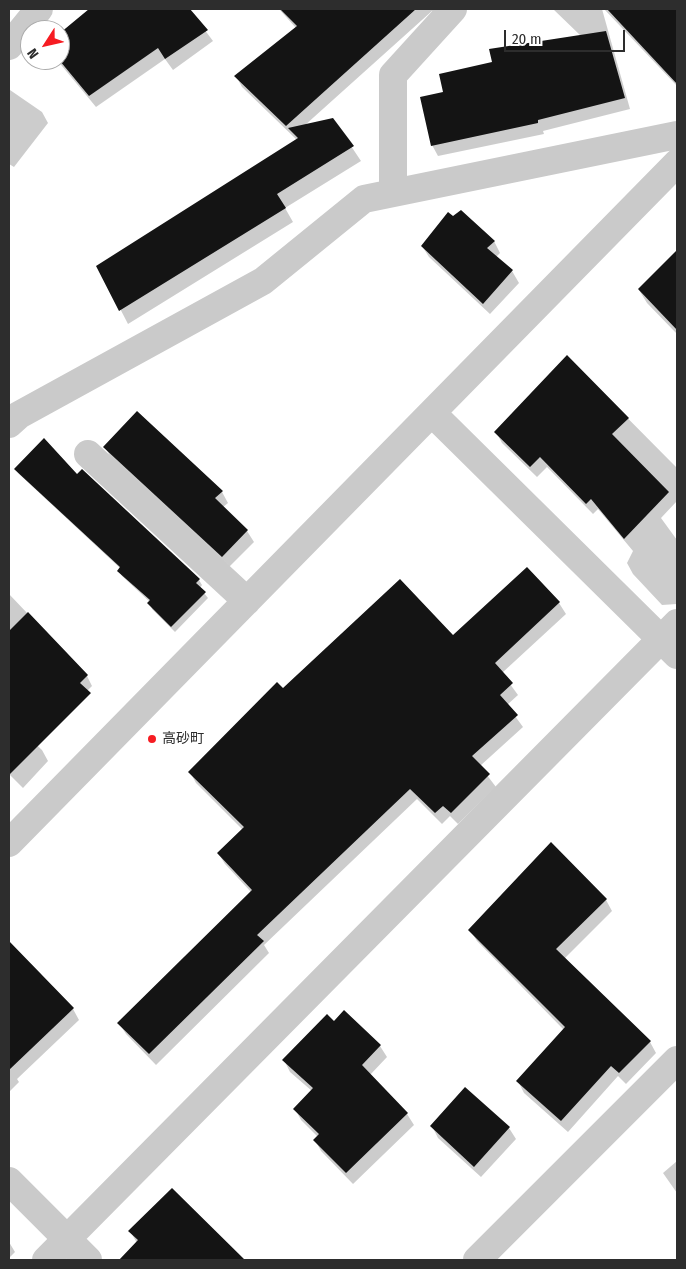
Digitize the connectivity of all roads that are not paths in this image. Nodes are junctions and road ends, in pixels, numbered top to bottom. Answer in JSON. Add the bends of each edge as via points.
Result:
{"nodes":[{"id":1,"x":39,"y":9,"type":"edge"},
{"id":2,"x":453,"y":9,"type":"edge"},
{"id":3,"x":9,"y":46,"type":"edge"},
{"id":4,"x":677,"y":135,"type":"edge"},
{"id":5,"x":677,"y":163,"type":"edge"},
{"id":6,"x":393,"y":192,"type":"junction"},
{"id":7,"x":432,"y":413,"type":"junction"},
{"id":8,"x":9,"y":424,"type":"edge"},
{"id":9,"x":88,"y":454,"type":"dead end"},
{"id":10,"x":247,"y":601,"type":"junction"},
{"id":11,"x":672,"y":639,"type":"edge"},
{"id":12,"x":9,"y":843,"type":"edge"},
{"id":13,"x":677,"y":1060,"type":"edge"},
{"id":14,"x":9,"y":1182,"type":"edge"},
{"id":15,"x":67,"y":1239,"type":"junction"},
{"id":16,"x":46,"y":1260,"type":"edge"},
{"id":17,"x":88,"y":1260,"type":"edge"},
{"id":18,"x":477,"y":1260,"type":"edge"}],
"edges":[{"from":1,"to":3,"type":"street"},
{"from":2,"to":6,"type":"street","via":[[393,75]]},
{"from":4,"to":6,"type":"street"},
{"from":5,"to":7,"type":"street"},
{"from":6,"to":8,"type":"street","via":[[364,199],[263,281],[19,415]]},
{"from":7,"to":10,"type":"street"},
{"from":7,"to":11,"type":"street"},
{"from":9,"to":10,"type":"street"},
{"from":10,"to":12,"type":"street"},
{"from":11,"to":15,"type":"street"},
{"from":13,"to":18,"type":"street"},
{"from":14,"to":15,"type":"street"},
{"from":15,"to":16,"type":"street"},
{"from":15,"to":17,"type":"street"}]}
